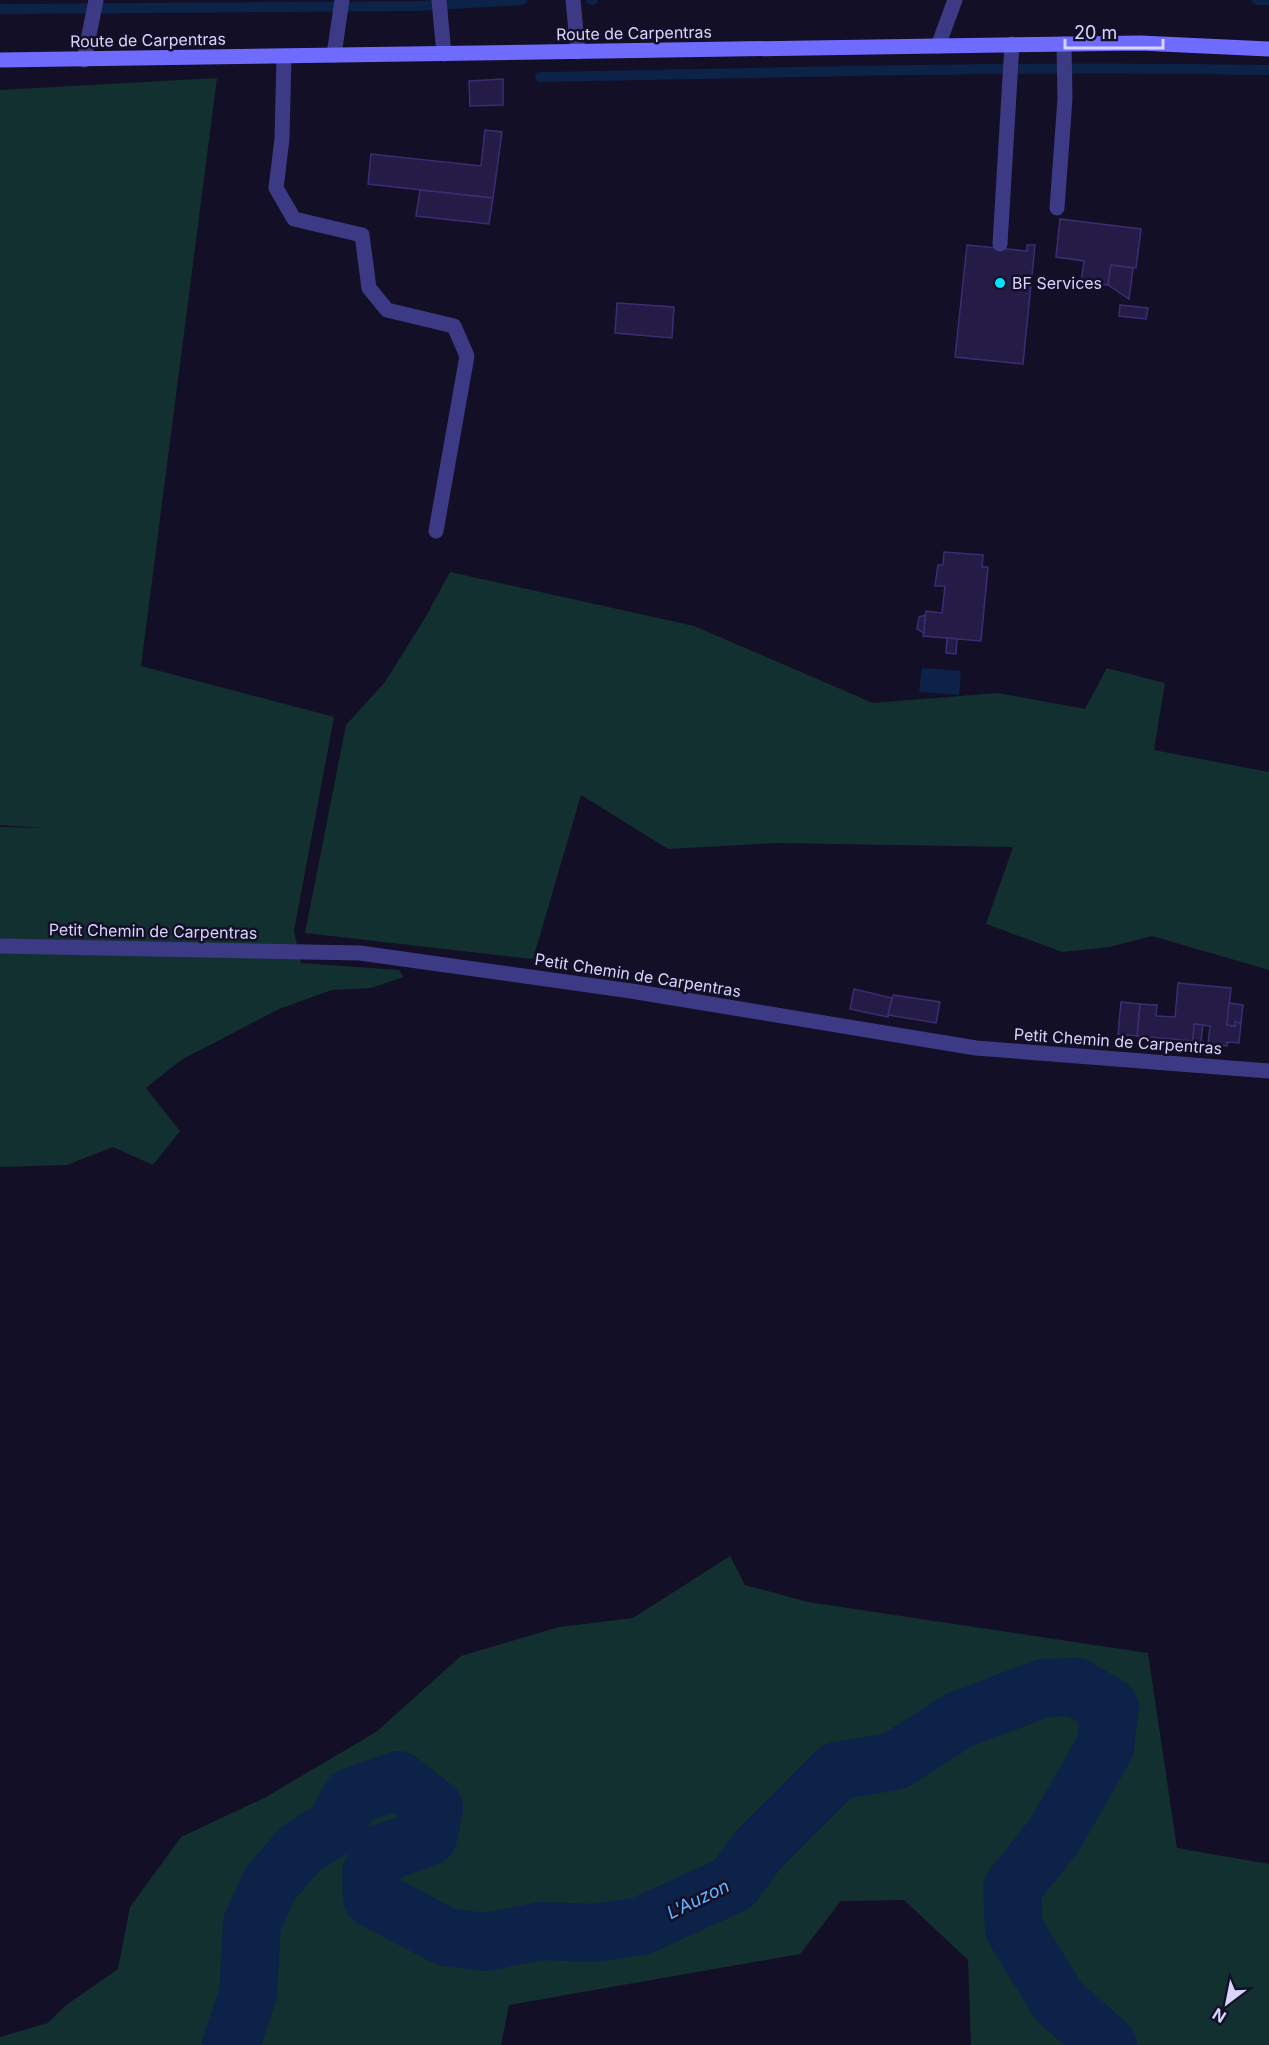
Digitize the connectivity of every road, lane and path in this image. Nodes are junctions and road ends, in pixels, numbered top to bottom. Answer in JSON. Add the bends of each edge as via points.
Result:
{"nodes":[{"id":1,"x":96,"y":0,"type":"edge"},
{"id":2,"x":342,"y":0,"type":"edge"},
{"id":3,"x":439,"y":0,"type":"edge"},
{"id":4,"x":573,"y":0,"type":"edge"},
{"id":5,"x":956,"y":0,"type":"edge"},
{"id":6,"x":1012,"y":44,"type":"junction"},
{"id":7,"x":1064,"y":44,"type":"junction"},
{"id":8,"x":938,"y":46,"type":"junction"},
{"id":9,"x":1269,"y":49,"type":"edge"},
{"id":10,"x":578,"y":52,"type":"junction"},
{"id":11,"x":444,"y":54,"type":"junction"},
{"id":12,"x":334,"y":55,"type":"junction"},
{"id":13,"x":284,"y":56,"type":"junction"},
{"id":14,"x":0,"y":60,"type":"edge"},
{"id":15,"x":84,"y":60,"type":"junction"},
{"id":16,"x":1057,"y":208,"type":"dead end"},
{"id":17,"x":1000,"y":244,"type":"dead end"},
{"id":18,"x":436,"y":531,"type":"dead end"},
{"id":19,"x":0,"y":946,"type":"edge"},
{"id":20,"x":1269,"y":1071,"type":"edge"}],
"edges":[{"from":1,"to":15,"type":"street"},
{"from":2,"to":12,"type":"street"},
{"from":3,"to":11,"type":"street"},
{"from":4,"to":10,"type":"street"},
{"from":5,"to":8,"type":"street"},
{"from":6,"to":7,"type":"main road","name":"Route de Carpentras"},
{"from":6,"to":8,"type":"main road","name":"Route de Carpentras"},
{"from":6,"to":17,"type":"street"},
{"from":7,"to":9,"type":"main road","name":"Route de Carpentras"},
{"from":7,"to":16,"type":"street","via":[[1065,99]]},
{"from":8,"to":10,"type":"main road","name":"Route de Carpentras"},
{"from":10,"to":11,"type":"main road","name":"Route de Carpentras"},
{"from":11,"to":12,"type":"main road","name":"Route de Carpentras"},
{"from":12,"to":13,"type":"main road","name":"Route de Carpentras"},
{"from":13,"to":15,"type":"main road","name":"Route de Carpentras"},
{"from":13,"to":18,"type":"street","via":[[282,139],[276,188],[294,219],[362,235],[369,288],[387,309],[454,326],[467,356]]},
{"from":14,"to":15,"type":"main road","name":"Route de Carpentras"},
{"from":19,"to":20,"type":"street","name":"Petit Chemin de Carpentras","via":[[360,953],[631,991],[976,1048]]}]}
